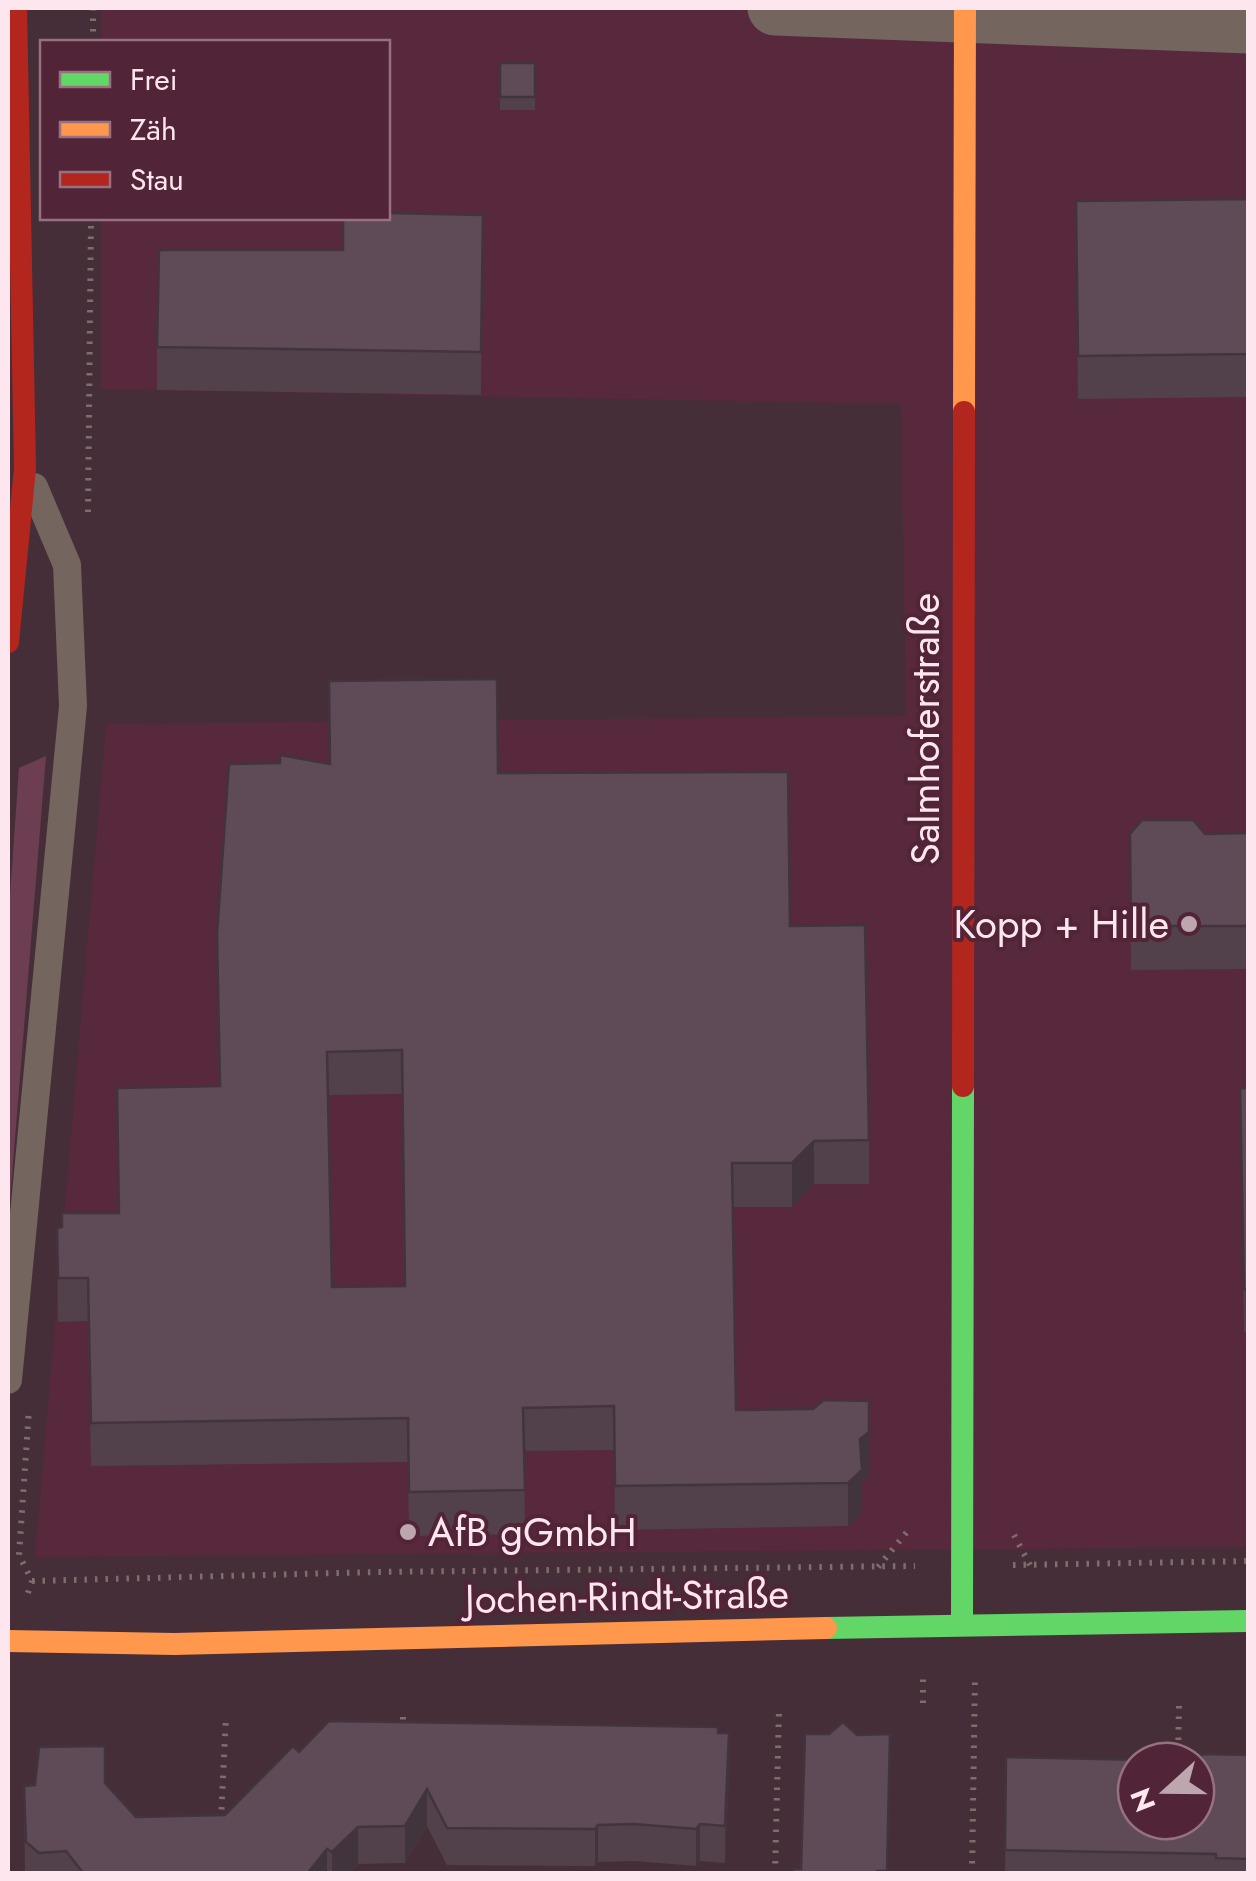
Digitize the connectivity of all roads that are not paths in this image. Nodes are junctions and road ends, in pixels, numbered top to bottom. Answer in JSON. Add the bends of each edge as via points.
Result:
{"nodes":[{"id":1,"x":16,"y":8,"type":"edge"},
{"id":2,"x":775,"y":8,"type":"edge"},
{"id":3,"x":965,"y":10,"type":"edge"},
{"id":4,"x":1248,"y":26,"type":"edge"},
{"id":5,"x":25,"y":468,"type":"junction"},
{"id":6,"x":8,"y":642,"type":"edge"},
{"id":7,"x":8,"y":1380,"type":"edge"},
{"id":8,"x":1248,"y":1621,"type":"edge"},
{"id":9,"x":962,"y":1625,"type":"junction"},
{"id":10,"x":8,"y":1642,"type":"edge"}],
"edges":[{"from":1,"to":5,"type":"street"},
{"from":2,"to":3,"type":"street"},
{"from":3,"to":4,"type":"street"},
{"from":3,"to":9,"type":"street","name":"Salmhoferstraße"},
{"from":5,"to":6,"type":"street"},
{"from":5,"to":7,"type":"lane","via":[[67,566],[73,706]]},
{"from":8,"to":9,"type":"street","name":"Jochen-Rindt-Straße"},
{"from":9,"to":10,"type":"street","name":"Jochen-Rindt-Straße"}]}
